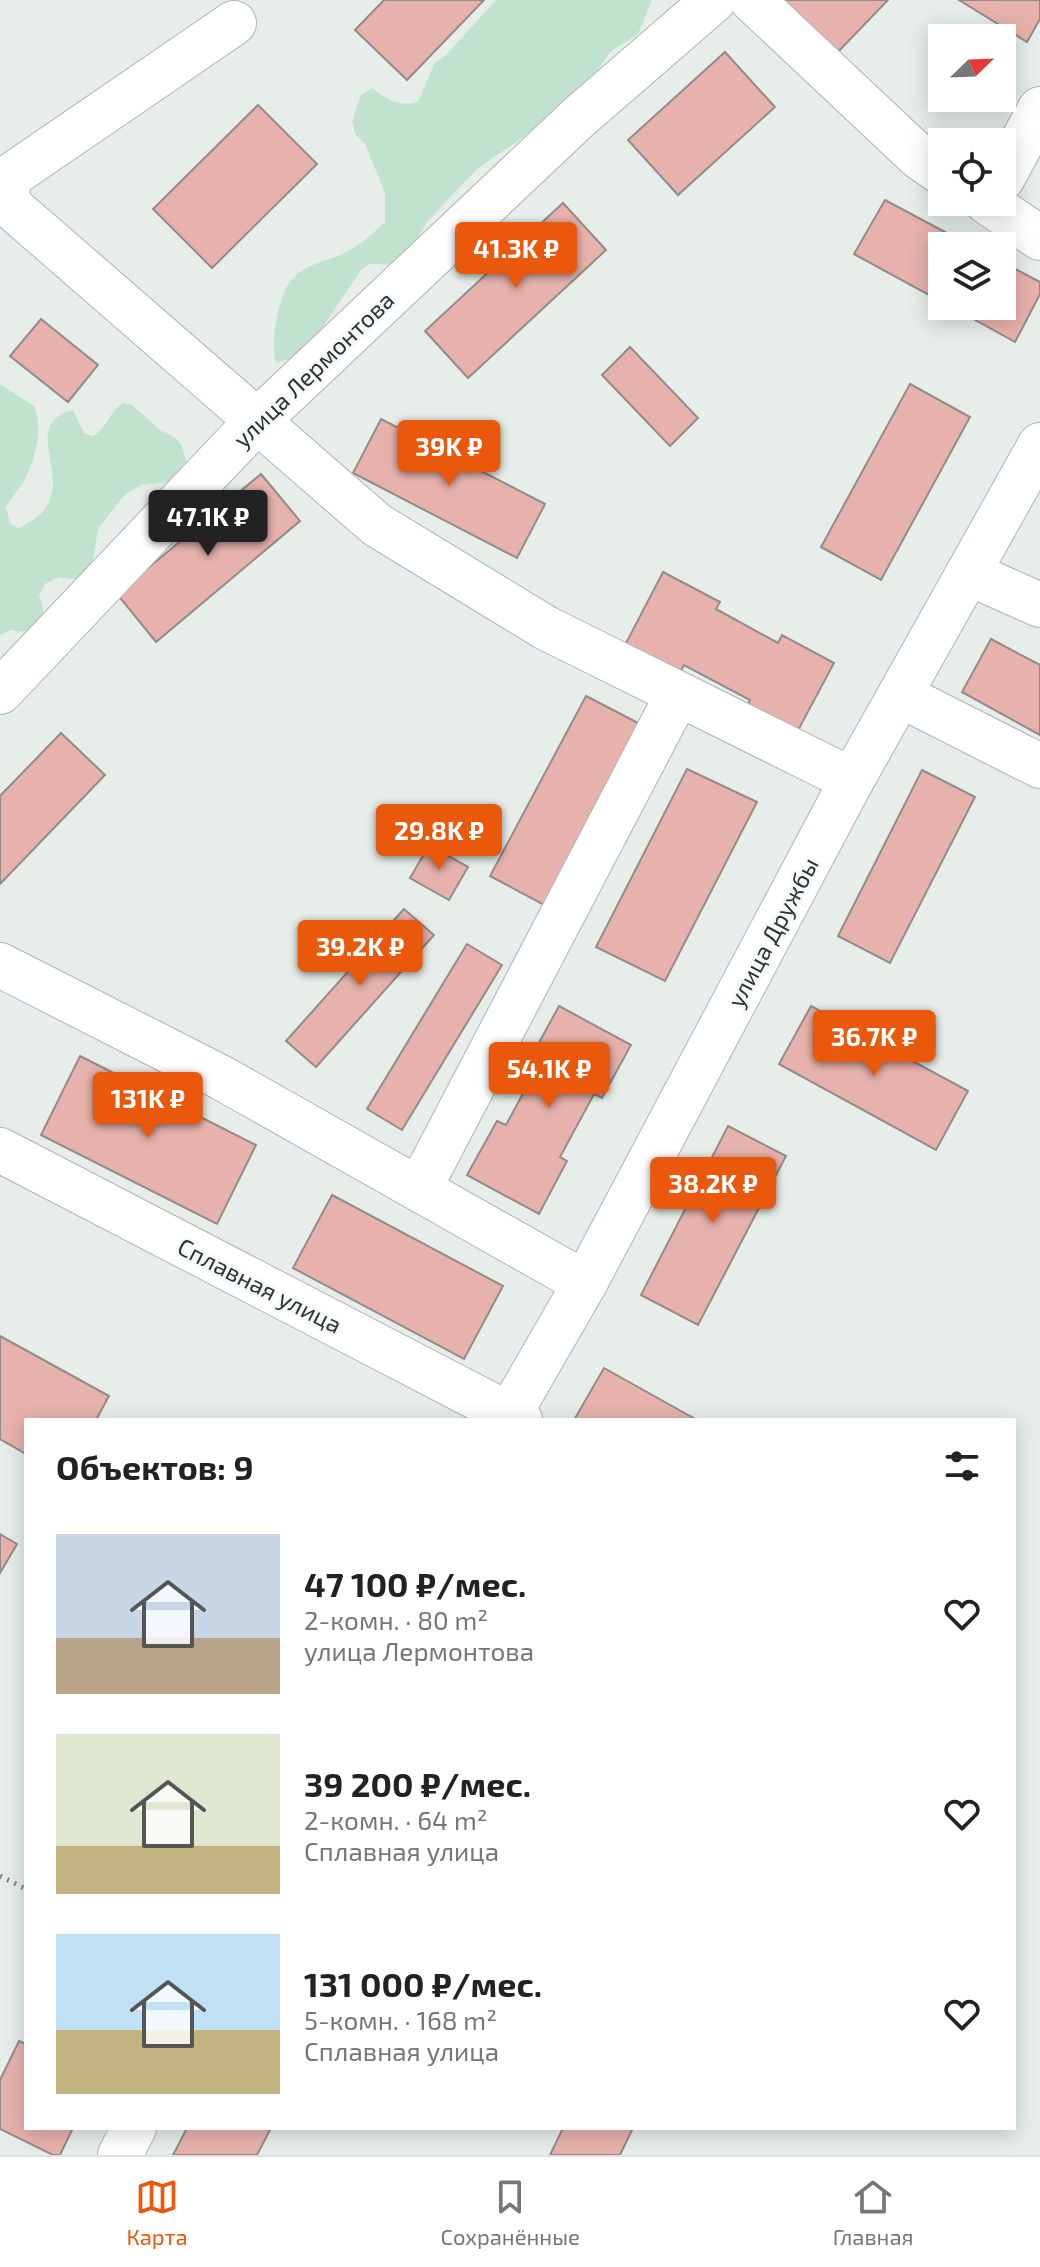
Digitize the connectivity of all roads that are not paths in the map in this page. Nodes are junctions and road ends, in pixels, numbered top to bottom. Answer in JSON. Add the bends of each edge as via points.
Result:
{"nodes":[{"id":1,"x":714,"y":0,"type":"edge"},
{"id":2,"x":752,"y":0,"type":"edge"},
{"id":3,"x":234,"y":23,"type":"dead end"},
{"id":4,"x":1040,"y":109,"type":"edge"},
{"id":5,"x":1016,"y":153,"type":"edge"},
{"id":6,"x":928,"y":163,"type":"edge"},
{"id":7,"x":1014,"y":216,"type":"edge"},
{"id":8,"x":1040,"y":238,"type":"edge"},
{"id":9,"x":256,"y":422,"type":"junction"},
{"id":10,"x":1040,"y":445,"type":"edge"},
{"id":11,"x":968,"y":573,"type":"junction"},
{"id":12,"x":1040,"y":605,"type":"edge"},
{"id":13,"x":0,"y":692,"type":"edge"},
{"id":14,"x":678,"y":694,"type":"junction"},
{"id":15,"x":900,"y":695,"type":"junction"},
{"id":16,"x":1040,"y":766,"type":"edge"},
{"id":17,"x":852,"y":780,"type":"junction"},
{"id":18,"x":0,"y":965,"type":"edge"},
{"id":19,"x":0,"y":1150,"type":"edge"},
{"id":20,"x":419,"y":1189,"type":"junction"},
{"id":21,"x":585,"y":1283,"type":"junction"},
{"id":22,"x":512,"y":1418,"type":"edge"},
{"id":23,"x":133,"y":2130,"type":"edge"},
{"id":24,"x":120,"y":2155,"type":"edge"}],
"edges":[{"from":1,"to":9,"type":"street","name":"улица Лермонтова","via":[[579,117]]},
{"from":2,"to":6,"type":"street"},
{"from":3,"to":9,"type":"street","via":[[6,179],[9,205]]},
{"from":4,"to":5,"type":"street"},
{"from":7,"to":8,"type":"street"},
{"from":9,"to":13,"type":"street","name":"улица Лермонтова"},
{"from":9,"to":14,"type":"street","via":[[377,525],[546,628]]},
{"from":10,"to":11,"type":"street","name":"улица Дружбы"},
{"from":11,"to":12,"type":"street"},
{"from":11,"to":15,"type":"street","name":"улица Дружбы"},
{"from":14,"to":17,"type":"street"},
{"from":14,"to":20,"type":"street"},
{"from":15,"to":16,"type":"street"},
{"from":15,"to":17,"type":"street","name":"улица Дружбы"},
{"from":17,"to":21,"type":"street","name":"улица Дружбы"},
{"from":18,"to":20,"type":"street","via":[[222,1078]]},
{"from":19,"to":22,"type":"street","name":"Сплавная улица"},
{"from":20,"to":21,"type":"street"},
{"from":21,"to":22,"type":"street","name":"улица Дружбы"},
{"from":23,"to":24,"type":"street"}]}
